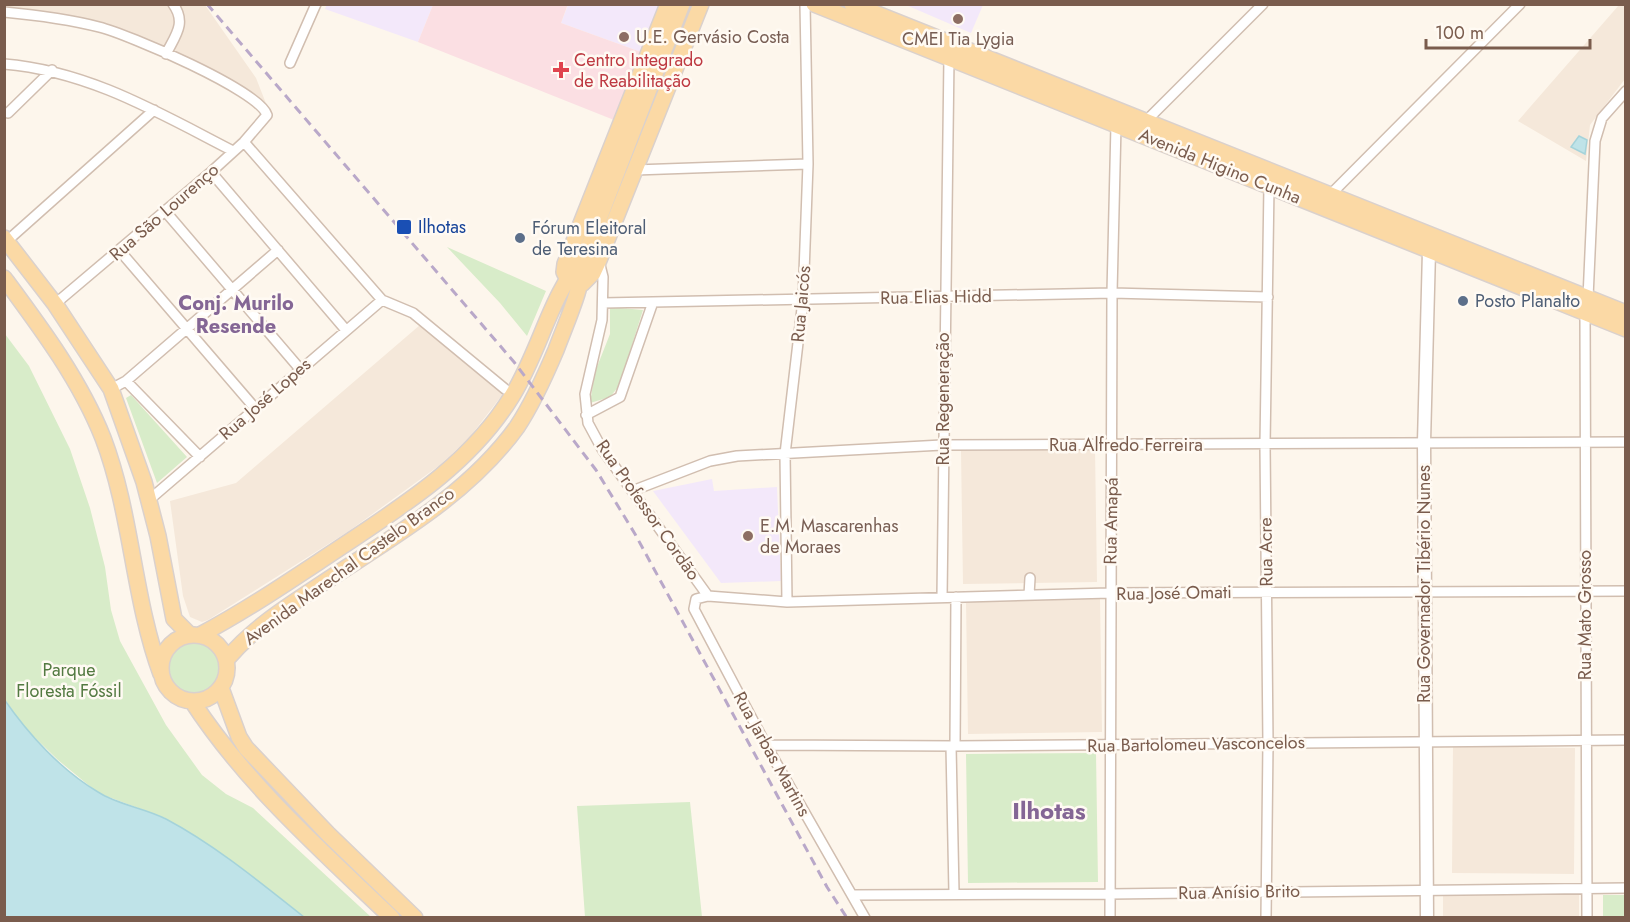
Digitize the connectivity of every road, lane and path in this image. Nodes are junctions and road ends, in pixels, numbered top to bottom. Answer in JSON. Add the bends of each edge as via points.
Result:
{"nodes":[{"id":1,"x":38,"y":4,"type":"edge"},
{"id":2,"x":172,"y":4,"type":"edge"},
{"id":3,"x":316,"y":4,"type":"edge"},
{"id":4,"x":668,"y":4,"type":"edge"},
{"id":5,"x":682,"y":4,"type":"edge"},
{"id":6,"x":701,"y":4,"type":"edge"},
{"id":7,"x":805,"y":4,"type":"edge"},
{"id":8,"x":814,"y":4,"type":"edge"},
{"id":9,"x":852,"y":4,"type":"edge"},
{"id":10,"x":1263,"y":4,"type":"edge"},
{"id":11,"x":1520,"y":4,"type":"edge"},
{"id":12,"x":4,"y":12,"type":"edge"},
{"id":13,"x":33,"y":15,"type":"junction"},
{"id":14,"x":166,"y":54,"type":"junction"},
{"id":15,"x":949,"y":57,"type":"junction"},
{"id":16,"x":290,"y":63,"type":"dead end"},
{"id":17,"x":4,"y":64,"type":"edge"},
{"id":18,"x":52,"y":70,"type":"junction"},
{"id":19,"x":1626,"y":91,"type":"edge"},
{"id":20,"x":154,"y":110,"type":"junction"},
{"id":21,"x":8,"y":113,"type":"dead end"},
{"id":22,"x":1146,"y":121,"type":"junction"},
{"id":23,"x":1116,"y":125,"type":"junction"},
{"id":24,"x":243,"y":142,"type":"junction"},
{"id":25,"x":233,"y":151,"type":"junction"},
{"id":26,"x":807,"y":164,"type":"junction"},
{"id":27,"x":635,"y":170,"type":"junction"},
{"id":28,"x":211,"y":172,"type":"junction"},
{"id":29,"x":1269,"y":186,"type":"junction"},
{"id":30,"x":1329,"y":196,"type":"junction"},
{"id":31,"x":165,"y":211,"type":"junction"},
{"id":32,"x":6,"y":240,"type":"edge"},
{"id":33,"x":1442,"y":240,"type":"junction"},
{"id":34,"x":278,"y":250,"type":"junction"},
{"id":35,"x":120,"y":251,"type":"junction"},
{"id":36,"x":1429,"y":252,"type":"junction"},
{"id":37,"x":592,"y":257,"type":"junction"},
{"id":38,"x":35,"y":277,"type":"junction"},
{"id":39,"x":4,"y":278,"type":"edge"},
{"id":40,"x":567,"y":278,"type":"junction"},
{"id":41,"x":234,"y":289,"type":"junction"},
{"id":42,"x":1112,"y":292,"type":"junction"},
{"id":43,"x":16,"y":293,"type":"junction"},
{"id":44,"x":944,"y":297,"type":"junction"},
{"id":45,"x":1268,"y":297,"type":"junction"},
{"id":46,"x":382,"y":300,"type":"junction"},
{"id":47,"x":803,"y":300,"type":"junction"},
{"id":48,"x":653,"y":302,"type":"junction"},
{"id":49,"x":603,"y":303,"type":"junction"},
{"id":50,"x":55,"y":304,"type":"junction"},
{"id":51,"x":1587,"y":305,"type":"junction"},
{"id":52,"x":1626,"y":314,"type":"edge"},
{"id":53,"x":186,"y":327,"type":"junction"},
{"id":54,"x":345,"y":329,"type":"junction"},
{"id":55,"x":1626,"y":329,"type":"edge"},
{"id":56,"x":300,"y":369,"type":"junction"},
{"id":57,"x":126,"y":381,"type":"junction"},
{"id":58,"x":111,"y":389,"type":"junction"},
{"id":59,"x":505,"y":389,"type":"dead end"},
{"id":60,"x":254,"y":407,"type":"junction"},
{"id":61,"x":586,"y":415,"type":"junction"},
{"id":62,"x":1587,"y":441,"type":"junction"},
{"id":63,"x":1424,"y":442,"type":"junction"},
{"id":64,"x":1626,"y":442,"type":"edge"},
{"id":65,"x":942,"y":445,"type":"junction"},
{"id":66,"x":1264,"y":445,"type":"junction"},
{"id":67,"x":1112,"y":446,"type":"junction"},
{"id":68,"x":785,"y":454,"type":"junction"},
{"id":69,"x":200,"y":457,"type":"junction"},
{"id":70,"x":632,"y":491,"type":"junction"},
{"id":71,"x":149,"y":500,"type":"junction"},
{"id":72,"x":1030,"y":578,"type":"dead end"},
{"id":73,"x":1425,"y":591,"type":"junction"},
{"id":74,"x":1626,"y":591,"type":"edge"},
{"id":75,"x":1267,"y":592,"type":"junction"},
{"id":76,"x":1584,"y":592,"type":"junction"},
{"id":77,"x":1110,"y":593,"type":"junction"},
{"id":78,"x":1029,"y":595,"type":"junction"},
{"id":79,"x":708,"y":596,"type":"junction"},
{"id":80,"x":942,"y":597,"type":"junction"},
{"id":81,"x":956,"y":597,"type":"junction"},
{"id":82,"x":723,"y":599,"type":"joint"},
{"id":83,"x":787,"y":602,"type":"junction"},
{"id":84,"x":195,"y":635,"type":"junction"},
{"id":85,"x":227,"y":659,"type":"junction"},
{"id":86,"x":161,"y":674,"type":"junction"},
{"id":87,"x":221,"y":688,"type":"junction"},
{"id":88,"x":192,"y":701,"type":"junction"},
{"id":89,"x":1586,"y":740,"type":"junction"},
{"id":90,"x":1626,"y":740,"type":"edge"},
{"id":91,"x":1424,"y":742,"type":"junction"},
{"id":92,"x":1268,"y":743,"type":"junction"},
{"id":93,"x":1109,"y":744,"type":"junction"},
{"id":94,"x":766,"y":745,"type":"junction"},
{"id":95,"x":953,"y":746,"type":"junction"},
{"id":96,"x":328,"y":834,"type":"junction"},
{"id":97,"x":314,"y":843,"type":"junction"},
{"id":98,"x":1587,"y":888,"type":"junction"},
{"id":99,"x":1626,"y":888,"type":"edge"},
{"id":100,"x":1427,"y":890,"type":"junction"},
{"id":101,"x":1266,"y":892,"type":"junction"},
{"id":102,"x":954,"y":893,"type":"junction"},
{"id":103,"x":1110,"y":894,"type":"junction"},
{"id":104,"x":852,"y":895,"type":"junction"},
{"id":105,"x":392,"y":918,"type":"edge"},
{"id":106,"x":415,"y":918,"type":"edge"},
{"id":107,"x":865,"y":918,"type":"edge"},
{"id":108,"x":1110,"y":918,"type":"edge"},
{"id":109,"x":1266,"y":918,"type":"edge"},
{"id":110,"x":1427,"y":918,"type":"edge"},
{"id":111,"x":1587,"y":918,"type":"edge"}],
"edges":[{"from":1,"to":13,"type":"street"},
{"from":2,"to":14,"type":"street","via":[[179,13],[178,26]]},
{"from":3,"to":16,"type":"street"},
{"from":4,"to":40,"type":"main road","via":[[565,264]]},
{"from":5,"to":37,"type":"main road","name":"Avenida Marechal Castelo Branco"},
{"from":6,"to":27,"type":"main road"},
{"from":7,"to":26,"type":"street","name":"Rua Jaicós"},
{"from":8,"to":15,"type":"main road","name":"Avenida Higino Cunha"},
{"from":9,"to":22,"type":"main road","name":"Avenida Higino Cunha"},
{"from":10,"to":22,"type":"street"},
{"from":11,"to":30,"type":"street"},
{"from":12,"to":13,"type":"street"},
{"from":13,"to":14,"type":"street","via":[[108,29]]},
{"from":14,"to":24,"type":"street","name":"Rua São Lourenço","via":[[262,105],[267,115]]},
{"from":15,"to":23,"type":"main road","name":"Avenida Higino Cunha"},
{"from":15,"to":44,"type":"street","name":"Rua Regeneração"},
{"from":17,"to":18,"type":"street"},
{"from":18,"to":20,"type":"street","via":[[90,81]]},
{"from":18,"to":21,"type":"street"},
{"from":19,"to":51,"type":"street","name":"Rua Mato Grosso","via":[[1602,118],[1595,141]]},
{"from":20,"to":25,"type":"street"},
{"from":20,"to":32,"type":"street"},
{"from":22,"to":30,"type":"main road","name":"Avenida Higino Cunha"},
{"from":23,"to":29,"type":"main road","name":"Avenida Higino Cunha"},
{"from":23,"to":42,"type":"street","name":"Rua Amapá"},
{"from":24,"to":25,"type":"street","name":"Rua São Lourenço"},
{"from":24,"to":46,"type":"street"},
{"from":25,"to":28,"type":"street","name":"Rua São Lourenço"},
{"from":26,"to":27,"type":"street"},
{"from":26,"to":47,"type":"street","name":"Rua Jaicós"},
{"from":27,"to":37,"type":"main road"},
{"from":28,"to":31,"type":"street","name":"Rua São Lourenço"},
{"from":28,"to":34,"type":"street"},
{"from":29,"to":36,"type":"main road","name":"Avenida Higino Cunha"},
{"from":29,"to":45,"type":"street","name":"Rua Acre"},
{"from":30,"to":33,"type":"main road","name":"Avenida Higino Cunha"},
{"from":31,"to":35,"type":"street","name":"Rua São Lourenço"},
{"from":31,"to":41,"type":"street"},
{"from":32,"to":38,"type":"main road"},
{"from":33,"to":36,"type":"street"},
{"from":33,"to":51,"type":"main road","name":"Avenida Higino Cunha"},
{"from":34,"to":41,"type":"street"},
{"from":34,"to":54,"type":"street"},
{"from":35,"to":50,"type":"street","name":"Rua São Lourenço"},
{"from":35,"to":53,"type":"street"},
{"from":36,"to":51,"type":"main road","name":"Avenida Higino Cunha"},
{"from":36,"to":63,"type":"street","name":"Rua Governador Tibério Nunes"},
{"from":37,"to":40,"type":"main road","name":"Avenida Marechal Castelo Branco"},
{"from":37,"to":49,"type":"street","via":[[603,278]]},
{"from":37,"to":85,"type":"main road","name":"Avenida Marechal Castelo Branco","via":[[593,273],[582,284],[534,399],[491,458],[425,515],[262,624]]},
{"from":38,"to":43,"type":"main road"},
{"from":38,"to":50,"type":"main road"},
{"from":39,"to":43,"type":"main road"},
{"from":40,"to":84,"type":"main road","name":"Avenida Marechal Castelo Branco","via":[[512,395],[476,444],[400,508],[242,612]]},
{"from":41,"to":53,"type":"street"},
{"from":41,"to":56,"type":"street"},
{"from":42,"to":44,"type":"street","name":"Rua Elias Hidd"},
{"from":42,"to":45,"type":"street","name":"Rua Elias Hidd"},
{"from":42,"to":67,"type":"street","name":"Rua Amapá"},
{"from":43,"to":86,"type":"main road","via":[[50,341],[103,439],[121,499],[151,647]]},
{"from":44,"to":47,"type":"street","name":"Rua Elias Hidd"},
{"from":44,"to":65,"type":"street","name":"Rua Regeneração"},
{"from":45,"to":66,"type":"street","name":"Rua Acre"},
{"from":46,"to":54,"type":"street","name":"Rua José Lopes"},
{"from":46,"to":59,"type":"street","via":[[413,313]]},
{"from":47,"to":48,"type":"street","name":"Rua Elias Hidd"},
{"from":47,"to":68,"type":"street","name":"Rua Jaicós"},
{"from":48,"to":49,"type":"street","name":"Rua Elias Hidd"},
{"from":48,"to":61,"type":"street","via":[[620,398]]},
{"from":49,"to":61,"type":"street","name":"Rua Professor Cordão","via":[[588,372]]},
{"from":50,"to":58,"type":"main road"},
{"from":51,"to":52,"type":"main road","name":"Avenida Higino Cunha"},
{"from":51,"to":55,"type":"main road","name":"Avenida Higino Cunha"},
{"from":51,"to":62,"type":"street","name":"Rua Mato Grosso"},
{"from":53,"to":57,"type":"street"},
{"from":53,"to":60,"type":"street"},
{"from":54,"to":56,"type":"street","name":"Rua José Lopes"},
{"from":56,"to":60,"type":"street","name":"Rua José Lopes"},
{"from":57,"to":58,"type":"street"},
{"from":57,"to":69,"type":"street"},
{"from":58,"to":71,"type":"main road"},
{"from":60,"to":69,"type":"street","name":"Rua José Lopes"},
{"from":61,"to":70,"type":"street","name":"Rua Professor Cordão","via":[[603,449]]},
{"from":62,"to":63,"type":"street","name":"Rua Alfredo Ferreira"},
{"from":62,"to":64,"type":"street","name":"Rua Alfredo Ferreira"},
{"from":62,"to":76,"type":"street","name":"Rua Mato Grosso"},
{"from":63,"to":66,"type":"street","name":"Rua Alfredo Ferreira"},
{"from":63,"to":73,"type":"street","name":"Rua Governador Tibério Nunes"},
{"from":65,"to":67,"type":"street","name":"Rua Alfredo Ferreira"},
{"from":65,"to":68,"type":"street","name":"Rua Alfredo Ferreira"},
{"from":65,"to":80,"type":"street","name":"Rua Regeneração"},
{"from":66,"to":67,"type":"street","name":"Rua Alfredo Ferreira"},
{"from":66,"to":75,"type":"street","name":"Rua Acre"},
{"from":67,"to":77,"type":"street","name":"Rua Amapá"},
{"from":68,"to":70,"type":"street","name":"Rua Alfredo Ferreira","via":[[710,461]]},
{"from":68,"to":83,"type":"street","name":"Rua Jaicós"},
{"from":69,"to":71,"type":"street","name":"Rua José Lopes"},
{"from":70,"to":79,"type":"street","name":"Rua Professor Cordão"},
{"from":71,"to":84,"type":"main road","via":[[174,619]]},
{"from":72,"to":78,"type":"street"},
{"from":73,"to":75,"type":"street","name":"Rua José Omati"},
{"from":73,"to":76,"type":"street","name":"Rua José Omati"},
{"from":73,"to":91,"type":"street","name":"Rua Governador Tibério Nunes"},
{"from":74,"to":76,"type":"street","name":"Rua José Omati"},
{"from":75,"to":77,"type":"street","name":"Rua José Omati"},
{"from":75,"to":92,"type":"street","name":"Rua Acre"},
{"from":76,"to":89,"type":"street","name":"Rua Mato Grosso"},
{"from":77,"to":78,"type":"street","name":"Rua José Omati"},
{"from":77,"to":93,"type":"street","name":"Rua Amapá"},
{"from":78,"to":81,"type":"street","name":"Rua José Omati"},
{"from":79,"to":82,"type":"street","name":"Rua Professor Cordão"},
{"from":79,"to":94,"type":"street","name":"Rua Jarbas Martins","via":[[696,599],[694,609]]},
{"from":80,"to":81,"type":"street","name":"Rua José Omati"},
{"from":80,"to":83,"type":"street","name":"Rua José Omati"},
{"from":81,"to":95,"type":"street"},
{"from":82,"to":83,"type":"street","name":"Rua José Omati"},
{"from":84,"to":85,"type":"main road","via":[[212,639]]},
{"from":84,"to":86,"type":"main road","via":[[171,644],[164,653]]},
{"from":85,"to":87,"type":"main road","via":[[226,679]]},
{"from":86,"to":88,"type":"main road","via":[[172,693]]},
{"from":87,"to":88,"type":"main road","via":[[203,700]]},
{"from":87,"to":96,"type":"main road","via":[[246,748]]},
{"from":88,"to":97,"type":"main road","via":[[249,778]]},
{"from":89,"to":90,"type":"street","name":"Rua Bartolomeu Vasconcelos"},
{"from":89,"to":91,"type":"street","name":"Rua Bartolomeu Vasconcelos"},
{"from":89,"to":98,"type":"street","name":"Rua Mato Grosso"},
{"from":91,"to":92,"type":"street","name":"Rua Bartolomeu Vasconcelos"},
{"from":91,"to":100,"type":"street","name":"Rua Governador Tibério Nunes"},
{"from":92,"to":93,"type":"street","name":"Rua Bartolomeu Vasconcelos"},
{"from":92,"to":101,"type":"street","name":"Rua Acre"},
{"from":93,"to":95,"type":"street","name":"Rua Bartolomeu Vasconcelos"},
{"from":93,"to":103,"type":"street","name":"Rua Amapá"},
{"from":94,"to":95,"type":"street","name":"Rua Bartolomeu Vasconcelos"},
{"from":94,"to":104,"type":"street","name":"Rua Jarbas Martins"},
{"from":95,"to":102,"type":"street"},
{"from":96,"to":97,"type":"main road"},
{"from":96,"to":106,"type":"main road"},
{"from":97,"to":105,"type":"main road"},
{"from":98,"to":99,"type":"street","name":"Rua Anísio Brito"},
{"from":98,"to":100,"type":"street","name":"Rua Anísio Brito"},
{"from":98,"to":111,"type":"street","name":"Rua Mato Grosso"},
{"from":100,"to":101,"type":"street","name":"Rua Anísio Brito"},
{"from":100,"to":110,"type":"street","name":"Rua Governador Tibério Nunes"},
{"from":101,"to":103,"type":"street","name":"Rua Anísio Brito"},
{"from":101,"to":109,"type":"street","name":"Rua Acre"},
{"from":102,"to":103,"type":"street","name":"Rua Anísio Brito"},
{"from":102,"to":104,"type":"street","name":"Rua Anísio Brito"},
{"from":103,"to":108,"type":"street","name":"Rua Amapá"},
{"from":104,"to":107,"type":"street","name":"Rua Jarbas Martins"}]}
